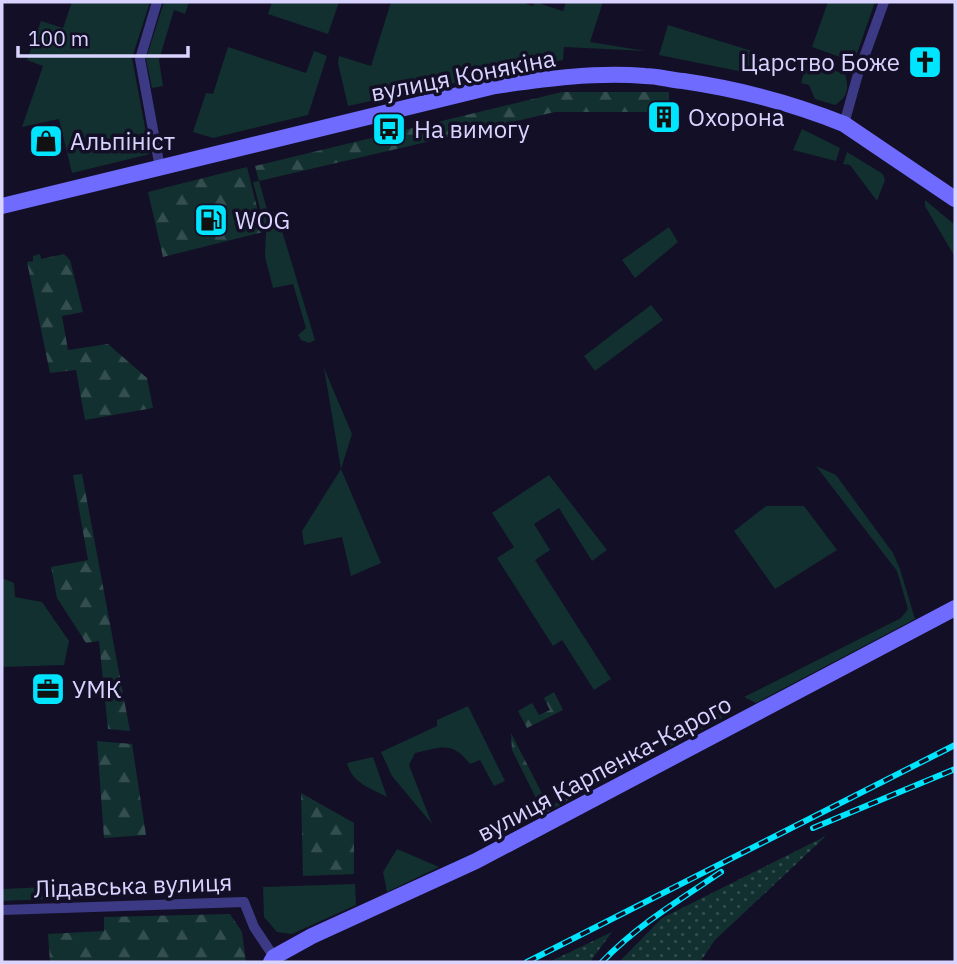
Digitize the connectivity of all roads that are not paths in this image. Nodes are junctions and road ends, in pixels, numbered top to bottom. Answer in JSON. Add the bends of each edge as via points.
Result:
{"nodes":[{"id":1,"x":157,"y":2,"type":"edge"},
{"id":2,"x":884,"y":2,"type":"edge"},
{"id":3,"x":844,"y":124,"type":"junction"},
{"id":4,"x":160,"y":168,"type":"junction"},
{"id":5,"x":955,"y":199,"type":"edge"},
{"id":6,"x":2,"y":206,"type":"edge"},
{"id":7,"x":955,"y":608,"type":"edge"},
{"id":8,"x":2,"y":910,"type":"edge"},
{"id":9,"x":272,"y":960,"type":"edge"}],
"edges":[{"from":1,"to":4,"type":"street","via":[[140,59]]},
{"from":2,"to":3,"type":"street"},
{"from":3,"to":4,"type":"main road","name":"вулиця Конякіна","via":[[771,98],[711,85],[646,75],[556,77],[495,86]]},
{"from":3,"to":5,"type":"main road","name":"вулиця Конякіна"},
{"from":4,"to":6,"type":"main road","name":"вулиця Конякіна"},
{"from":7,"to":9,"type":"main road","name":"вулиця Карпенка-Карого","via":[[476,861],[312,936]]},
{"from":8,"to":9,"type":"street","name":"Лідавська вулиця","via":[[244,902]]}]}
